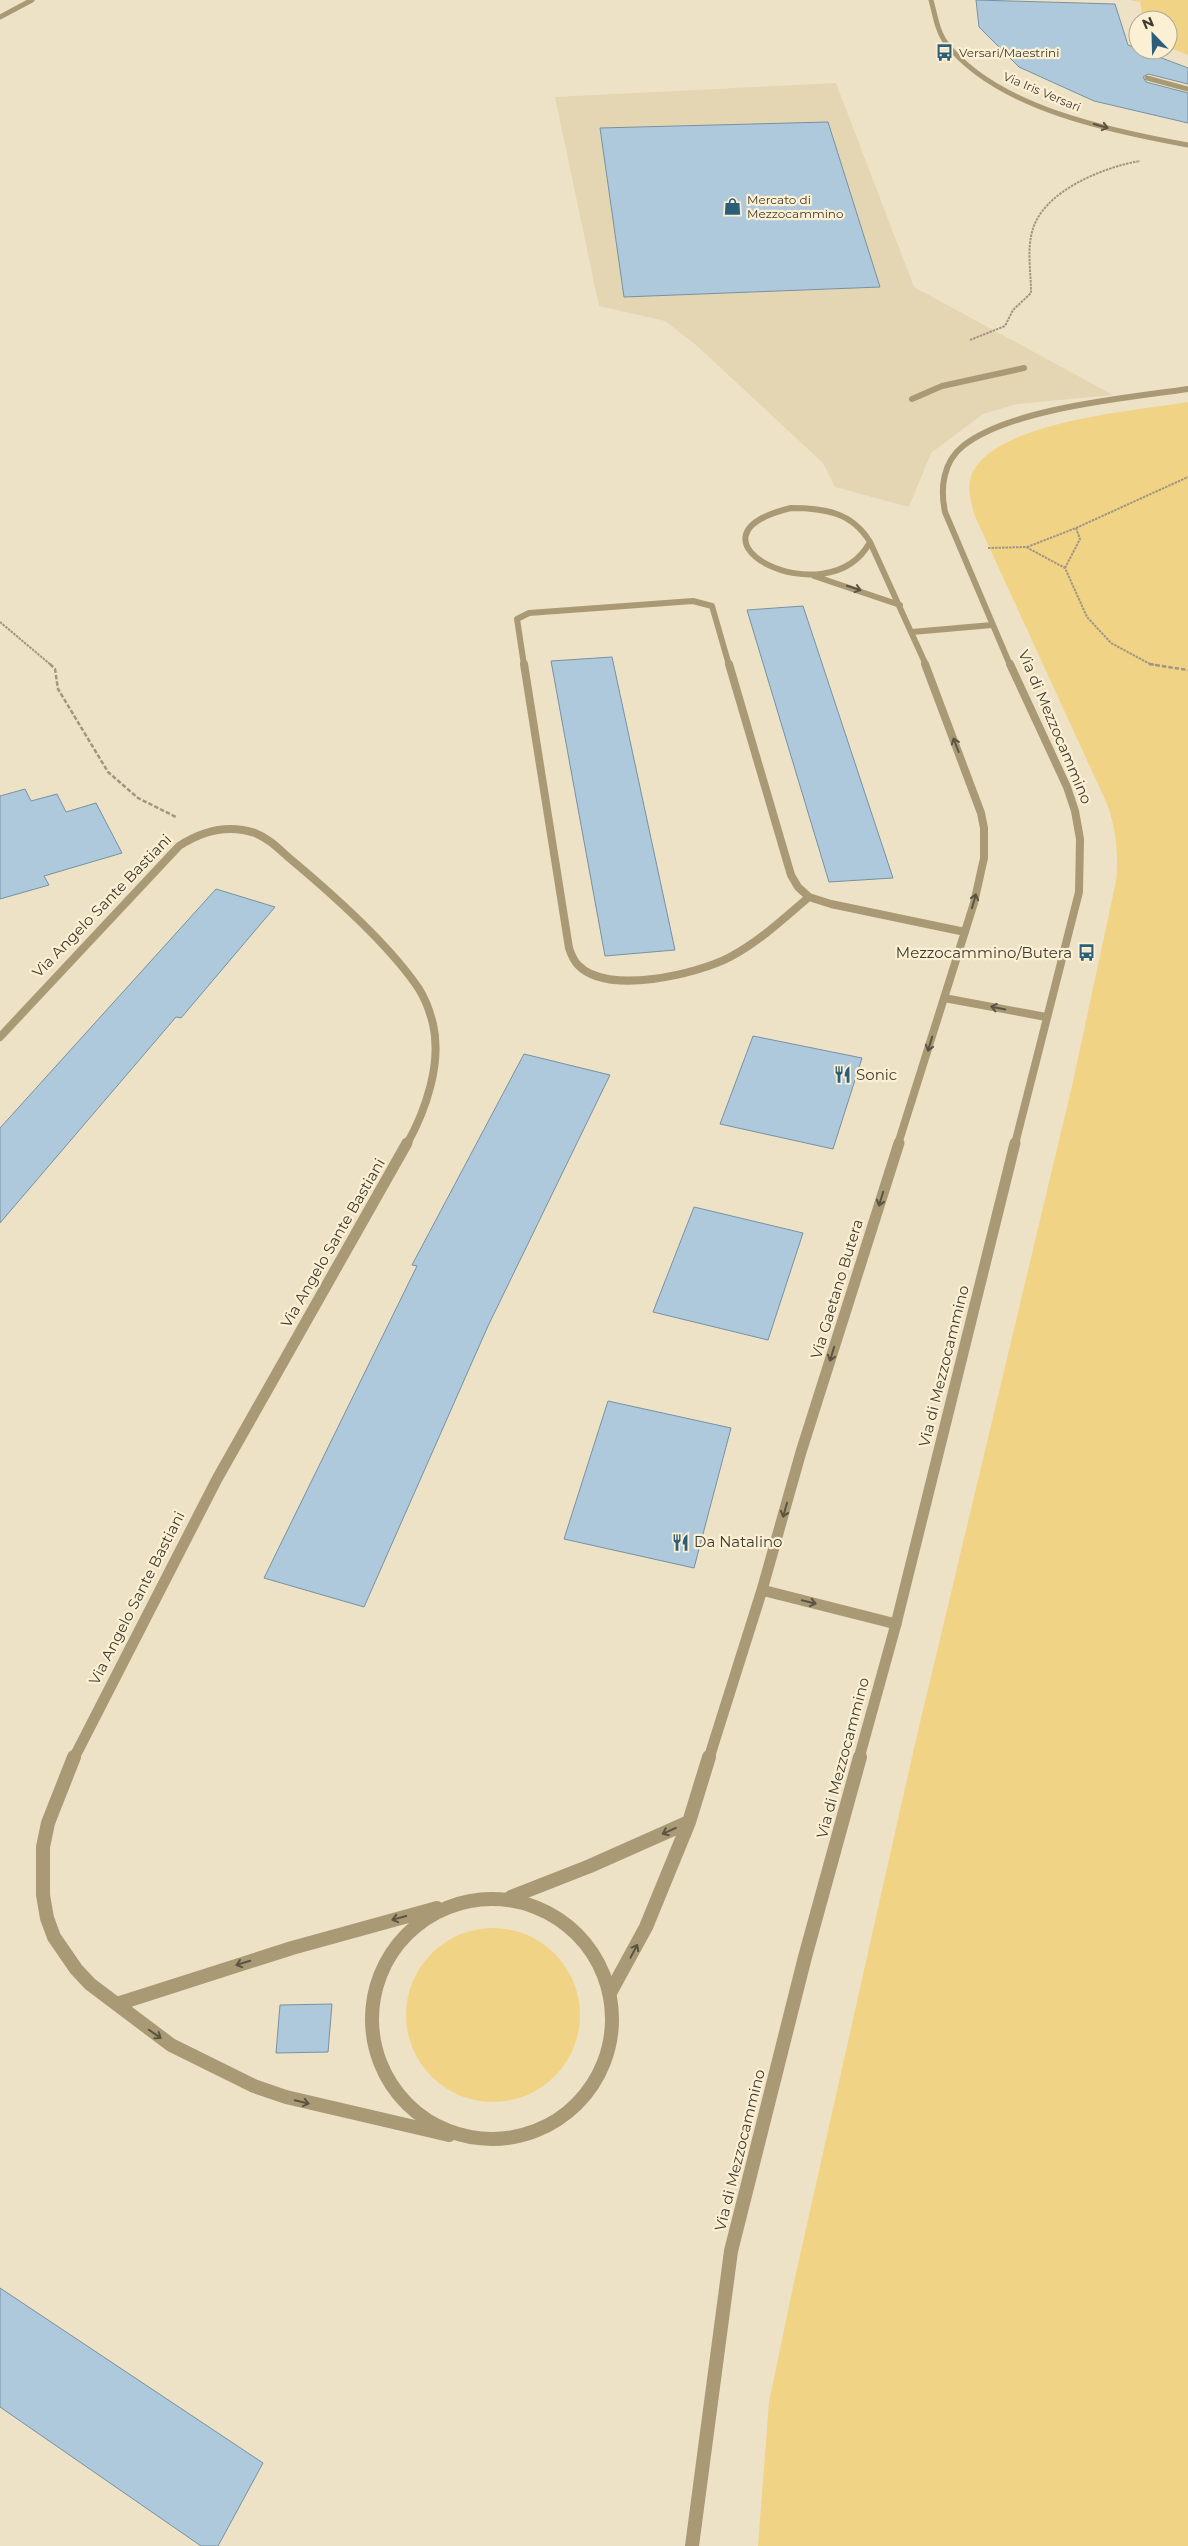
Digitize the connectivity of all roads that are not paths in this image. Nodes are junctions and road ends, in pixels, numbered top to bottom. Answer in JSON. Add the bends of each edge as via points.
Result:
{"nodes":[{"id":1,"x":32,"y":0,"type":"edge"},
{"id":2,"x":931,"y":0,"type":"edge"},
{"id":3,"x":0,"y":17,"type":"edge"},
{"id":4,"x":1147,"y":78,"type":"dead end"},
{"id":5,"x":1188,"y":89,"type":"edge"},
{"id":6,"x":1188,"y":145,"type":"edge"},
{"id":7,"x":1024,"y":368,"type":"dead end"},
{"id":8,"x":1188,"y":389,"type":"edge"},
{"id":9,"x":912,"y":400,"type":"dead end"},
{"id":10,"x":870,"y":542,"type":"junction"},
{"id":11,"x":808,"y":574,"type":"junction"},
{"id":12,"x":900,"y":605,"type":"junction"},
{"id":13,"x":992,"y":625,"type":"junction"},
{"id":14,"x":912,"y":632,"type":"junction"},
{"id":15,"x":809,"y":897,"type":"junction"},
{"id":16,"x":965,"y":932,"type":"junction"},
{"id":17,"x":944,"y":998,"type":"junction"},
{"id":18,"x":1046,"y":1017,"type":"junction"},
{"id":19,"x":0,"y":1037,"type":"edge"},
{"id":20,"x":762,"y":1590,"type":"junction"},
{"id":21,"x":896,"y":1624,"type":"junction"},
{"id":22,"x":689,"y":1822,"type":"junction"},
{"id":23,"x":510,"y":1897,"type":"junction"},
{"id":24,"x":463,"y":1901,"type":"junction"},
{"id":25,"x":610,"y":1993,"type":"junction"},
{"id":26,"x":117,"y":2004,"type":"junction"},
{"id":27,"x":448,"y":2135,"type":"junction"},
{"id":28,"x":692,"y":2546,"type":"edge"}],
"edges":[{"from":1,"to":3,"type":"street"},
{"from":2,"to":6,"type":"street","name":"Via Iris Versari","one_way":true,"via":[[938,28],[950,47],[999,86],[1072,117]]},
{"from":4,"to":5,"type":"street"},
{"from":7,"to":9,"type":"street","via":[[942,386]]},
{"from":8,"to":13,"type":"street","name":"Via di Mezzocammino","via":[[1026,418],[987,431],[964,445],[949,463],[942,485],[947,517]]},
{"from":10,"to":11,"type":"street","via":[[866,554],[854,564],[832,572]]},
{"from":10,"to":11,"type":"street","name":"Via Gaetano Butera","via":[[864,529],[849,518],[815,508],[791,508],[769,513],[746,530],[744,540],[751,554],[762,562]]},
{"from":10,"to":12,"type":"street","name":"Via Gaetano Butera"},
{"from":11,"to":12,"type":"street","one_way":true},
{"from":12,"to":14,"type":"street","name":"Via Gaetano Butera"},
{"from":13,"to":14,"type":"street"},
{"from":13,"to":18,"type":"street","name":"Via di Mezzocammino","via":[[1067,787],[1080,840],[1079,892]]},
{"from":16,"to":14,"type":"street","name":"Via Gaetano Butera","one_way":true,"via":[[986,850],[986,830]]},
{"from":15,"to":15,"type":"street","via":[[791,875],[712,606],[703,602],[683,602],[529,613],[517,620],[569,948],[579,966],[598,977],[635,980],[708,966],[746,948]]},
{"from":15,"to":16,"type":"street"},
{"from":16,"to":17,"type":"street","name":"Via Gaetano Butera"},
{"from":18,"to":17,"type":"street","one_way":true},
{"from":17,"to":20,"type":"street","name":"Via Gaetano Butera","one_way":true,"via":[[801,1452]]},
{"from":18,"to":21,"type":"street","name":"Via di Mezzocammino"},
{"from":19,"to":26,"type":"street","name":"Via Angelo Sante Bastiani","via":[[179,846],[204,833],[228,829],[250,832],[267,839],[306,871],[355,918],[417,987],[434,1026],[436,1053],[431,1080],[411,1136],[217,1479],[77,1750],[56,1798],[44,1847],[43,1895],[47,1918],[54,1937],[76,1969]]},
{"from":20,"to":21,"type":"street","one_way":true},
{"from":20,"to":22,"type":"street","name":"Via Gaetano Butera"},
{"from":21,"to":28,"type":"street","name":"Via di Mezzocammino","via":[[805,1957],[731,2251],[706,2421]]},
{"from":22,"to":23,"type":"street","one_way":true},
{"from":25,"to":22,"type":"street","name":"Via Gaetano Butera","one_way":true,"via":[[646,1927]]},
{"from":23,"to":24,"type":"street","via":[[487,1896]]},
{"from":23,"to":25,"type":"street","via":[[545,1907],[575,1928],[598,1957]]},
{"from":24,"to":26,"type":"street","one_way":true,"via":[[342,1932]]},
{"from":24,"to":27,"type":"street","via":[[430,1916],[402,1942],[382,1975],[372,2012],[375,2050],[390,2087],[415,2116]]},
{"from":25,"to":27,"type":"street","name":"Via Angelo Sante Bastiani","via":[[610,2035],[596,2076],[569,2110],[533,2134],[491,2142]]},
{"from":26,"to":27,"type":"street","name":"Via Angelo Sante Bastiani","one_way":true,"via":[[171,2045],[254,2086],[310,2104]]}]}
